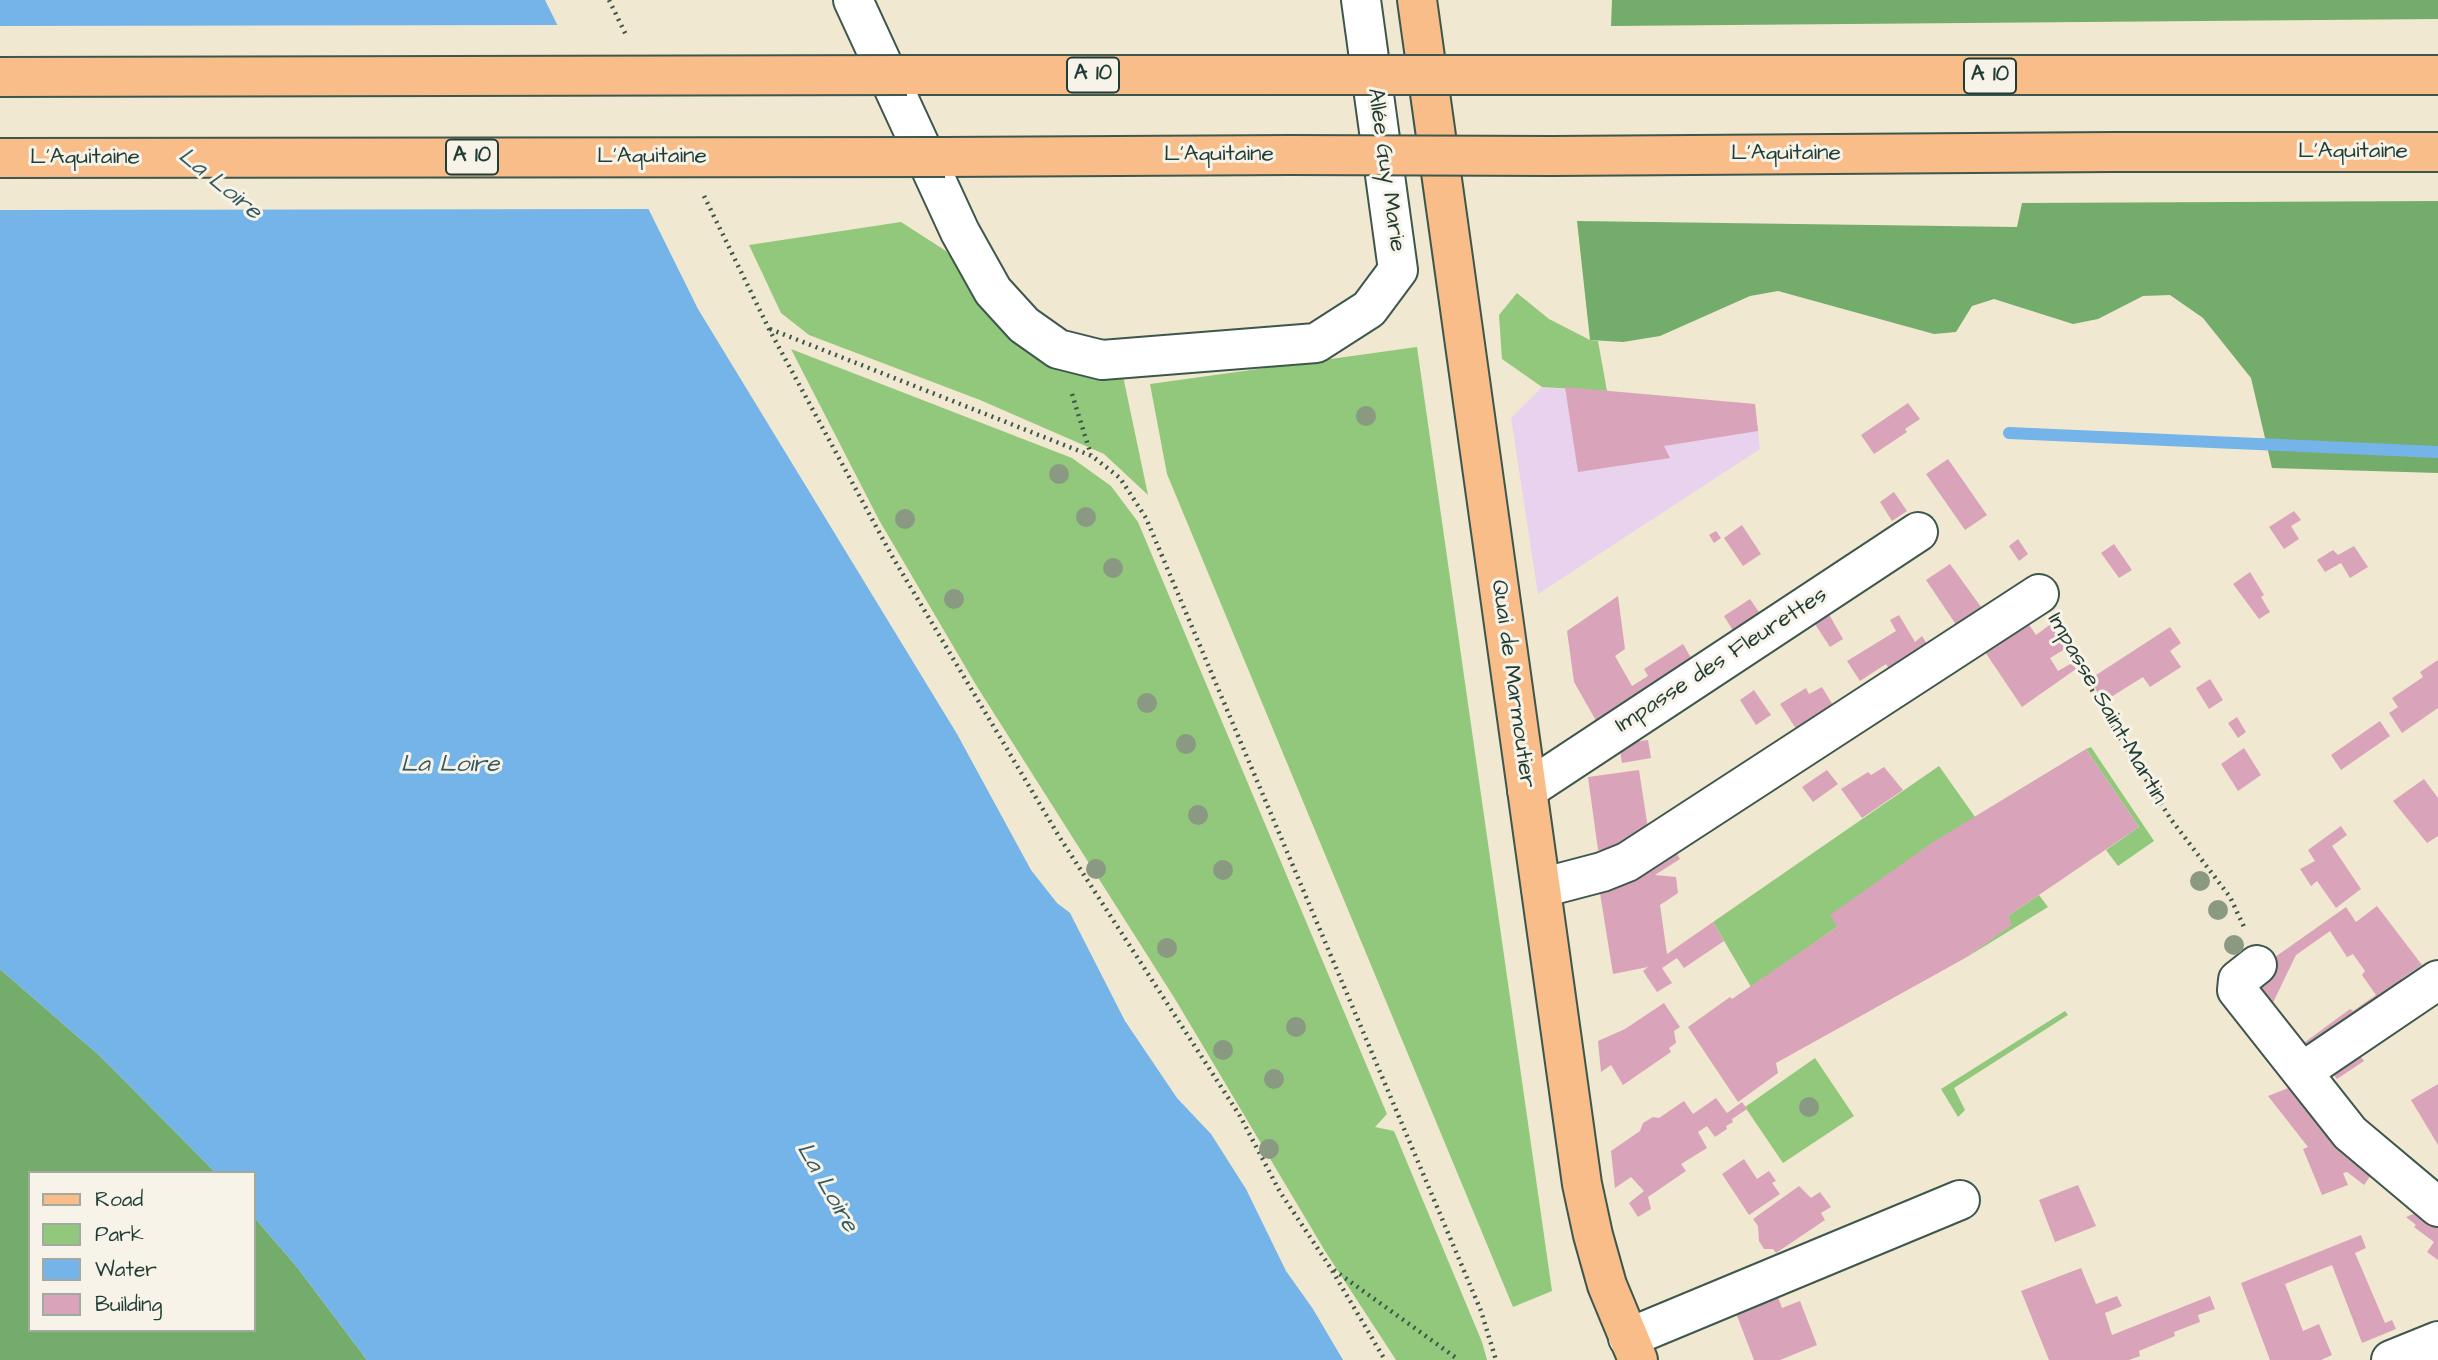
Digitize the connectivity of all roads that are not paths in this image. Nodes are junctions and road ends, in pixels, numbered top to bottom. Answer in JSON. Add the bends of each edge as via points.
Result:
{"nodes":[{"id":1,"x":853,"y":0,"type":"edge"},
{"id":2,"x":1361,"y":0,"type":"edge"},
{"id":3,"x":1417,"y":0,"type":"edge"},
{"id":4,"x":2438,"y":75,"type":"edge"},
{"id":5,"x":0,"y":77,"type":"edge"},
{"id":6,"x":2438,"y":152,"type":"edge"},
{"id":7,"x":0,"y":158,"type":"edge"},
{"id":8,"x":1918,"y":531,"type":"dead end"},
{"id":9,"x":2039,"y":594,"type":"road end"},
{"id":10,"x":1527,"y":790,"type":"junction"},
{"id":11,"x":1541,"y":888,"type":"junction"},
{"id":12,"x":2257,"y":965,"type":"road end"},
{"id":13,"x":2438,"y":980,"type":"edge"},
{"id":14,"x":2302,"y":1072,"type":"junction"},
{"id":15,"x":1960,"y":1200,"type":"dead end"},
{"id":16,"x":2438,"y":1207,"type":"edge"},
{"id":17,"x":2438,"y":1340,"type":"edge"},
{"id":18,"x":1633,"y":1349,"type":"edge"},
{"id":19,"x":2392,"y":1360,"type":"edge"}],
"edges":[{"from":1,"to":2,"type":"street","name":"Allée Guy Marie","via":[[960,232],[993,290],[1024,325],[1058,349],[1102,360],[1316,343],[1369,309],[1398,270]]},
{"from":3,"to":10,"type":"main road","name":"Quai de Marmoutier"},
{"from":4,"to":5,"type":"main road","number":"A 10","bridge":true},
{"from":6,"to":7,"type":"main road","name":"L'Aquitaine","number":"A 10","bridge":true},
{"from":8,"to":10,"type":"street","name":"Impasse des Fleurettes"},
{"from":9,"to":11,"type":"street","name":"Impasse Saint-Martin","via":[[1627,862]]},
{"from":10,"to":11,"type":"main road","name":"Quai de Marmoutier"},
{"from":11,"to":18,"type":"main road","name":"Quai de Marmoutier","via":[[1582,1184],[1607,1285]]},
{"from":12,"to":14,"type":"street","via":[[2238,980],[2237,990]]},
{"from":13,"to":14,"type":"street"},
{"from":14,"to":16,"type":"street","via":[[2350,1133]]},
{"from":15,"to":18,"type":"street"},
{"from":17,"to":19,"type":"street"}]}
